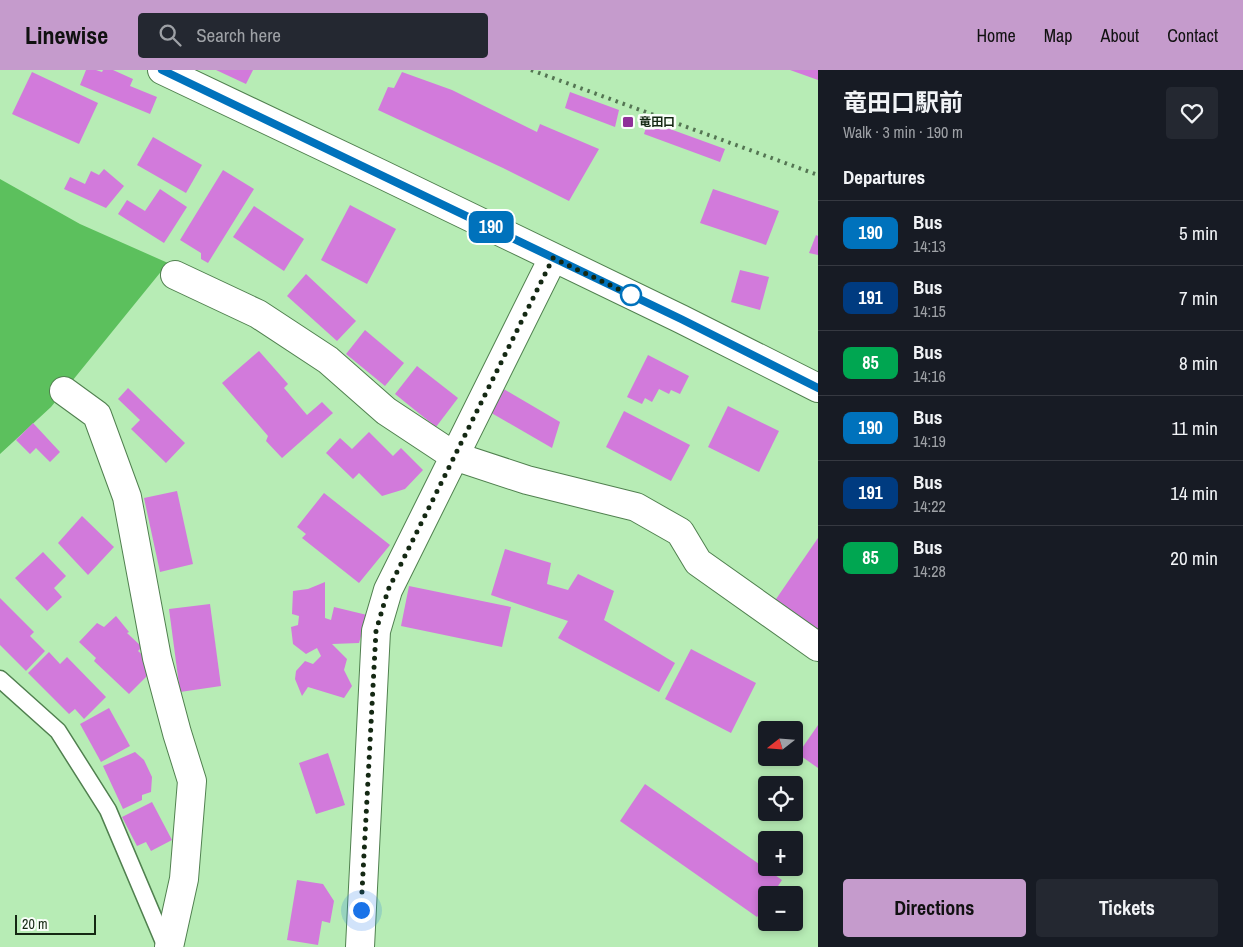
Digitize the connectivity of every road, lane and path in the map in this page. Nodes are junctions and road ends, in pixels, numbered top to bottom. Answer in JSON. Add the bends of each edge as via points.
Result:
{"nodes":[{"id":1,"x":162,"y":70,"type":"edge"},
{"id":2,"x":553,"y":258,"type":"junction"},
{"id":3,"x":175,"y":275,"type":"dead end"},
{"id":4,"x":818,"y":388,"type":"edge"},
{"id":5,"x":64,"y":391,"type":"dead end"},
{"id":6,"x":454,"y":456,"type":"junction"},
{"id":7,"x":818,"y":648,"type":"edge"},
{"id":8,"x":0,"y":679,"type":"edge"},
{"id":9,"x":168,"y":947,"type":"edge"},
{"id":10,"x":360,"y":947,"type":"edge"}],
"edges":[{"from":1,"to":2,"type":"street"},
{"from":2,"to":4,"type":"street"},
{"from":2,"to":6,"type":"street"},
{"from":3,"to":6,"type":"street","via":[[258,314],[328,360],[386,411]]},
{"from":5,"to":9,"type":"street","via":[[97,415],[127,497],[157,658],[192,781],[184,879]]},
{"from":6,"to":7,"type":"street","via":[[527,480],[636,507],[680,532],[698,562]]},
{"from":6,"to":10,"type":"street","via":[[388,590],[376,631]]},
{"from":8,"to":9,"type":"lane","via":[[58,732],[108,810]]}]}
